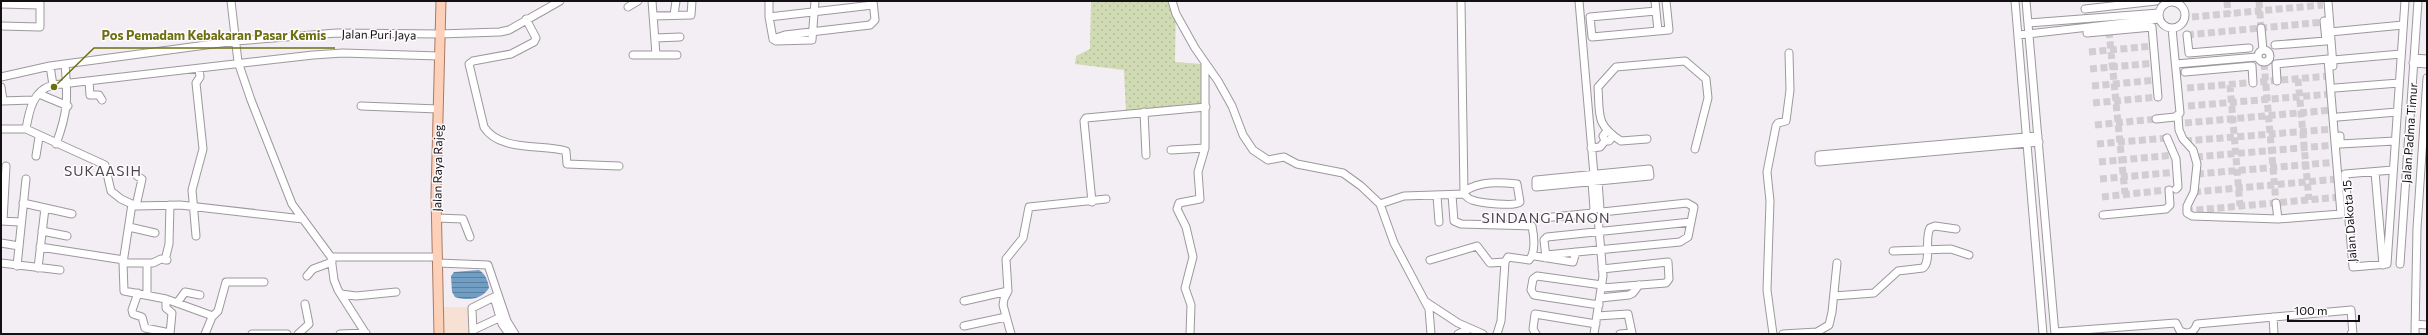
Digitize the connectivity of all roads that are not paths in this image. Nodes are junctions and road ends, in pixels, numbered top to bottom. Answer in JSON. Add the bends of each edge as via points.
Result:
{"nodes":[{"id":1,"x":231,"y":1,"type":"edge"},
{"id":2,"x":441,"y":1,"type":"edge"},
{"id":3,"x":638,"y":1,"type":"edge"},
{"id":4,"x":652,"y":1,"type":"edge"},
{"id":5,"x":676,"y":1,"type":"edge"},
{"id":6,"x":692,"y":1,"type":"edge"},
{"id":7,"x":769,"y":1,"type":"edge"},
{"id":8,"x":815,"y":1,"type":"edge"},
{"id":9,"x":1172,"y":1,"type":"edge"},
{"id":10,"x":1461,"y":1,"type":"edge"},
{"id":11,"x":1579,"y":1,"type":"edge"},
{"id":12,"x":1656,"y":1,"type":"edge"},
{"id":13,"x":1666,"y":1,"type":"edge"},
{"id":14,"x":2015,"y":1,"type":"edge"},
{"id":15,"x":2026,"y":1,"type":"edge"},
{"id":16,"x":2323,"y":1,"type":"edge"},
{"id":17,"x":2328,"y":1,"type":"edge"},
{"id":18,"x":2405,"y":1,"type":"edge"},
{"id":19,"x":2418,"y":1,"type":"edge"},
{"id":20,"x":556,"y":2,"type":"edge"},
{"id":21,"x":2156,"y":2,"type":"edge"},
{"id":22,"x":2170,"y":2,"type":"edge"},
{"id":23,"x":40,"y":3,"type":"edge"},
{"id":24,"x":873,"y":3,"type":"edge"},
{"id":25,"x":1,"y":4,"type":"edge"},
{"id":26,"x":628,"y":6,"type":"dead end"},
{"id":27,"x":2085,"y":9,"type":"dead end"},
{"id":28,"x":1656,"y":11,"type":"junction"},
{"id":29,"x":814,"y":14,"type":"junction"},
{"id":30,"x":674,"y":15,"type":"junction"},
{"id":31,"x":653,"y":16,"type":"junction"},
{"id":32,"x":2159,"y":16,"type":"junction"},
{"id":33,"x":769,"y":17,"type":"junction"},
{"id":34,"x":528,"y":22,"type":"junction"},
{"id":35,"x":2028,"y":23,"type":"junction"},
{"id":36,"x":2081,"y":23,"type":"junction"},
{"id":37,"x":2403,"y":25,"type":"junction"},
{"id":38,"x":1,"y":26,"type":"edge"},
{"id":39,"x":2172,"y":28,"type":"junction"},
{"id":40,"x":2261,"y":28,"type":"tunnel mouth"},
{"id":41,"x":1658,"y":31,"type":"junction"},
{"id":42,"x":813,"y":32,"type":"junction"},
{"id":43,"x":2330,"y":32,"type":"junction"},
{"id":44,"x":2087,"y":33,"type":"dead end"},
{"id":45,"x":2029,"y":34,"type":"junction"},
{"id":46,"x":2018,"y":35,"type":"junction"},
{"id":47,"x":2188,"y":35,"type":"dead end"},
{"id":48,"x":680,"y":37,"type":"dead end"},
{"id":49,"x":440,"y":38,"type":"junction"},
{"id":50,"x":655,"y":38,"type":"junction"},
{"id":51,"x":236,"y":43,"type":"junction"},
{"id":52,"x":2275,"y":45,"type":"dead end"},
{"id":53,"x":2248,"y":48,"type":"dead end"},
{"id":54,"x":2263,"y":50,"type":"junction"},
{"id":55,"x":1789,"y":53,"type":"dead end"},
{"id":56,"x":2401,"y":54,"type":"junction"},
{"id":57,"x":440,"y":55,"type":"junction"},
{"id":58,"x":633,"y":55,"type":"dead end"},
{"id":59,"x":656,"y":55,"type":"junction"},
{"id":60,"x":677,"y":55,"type":"dead end"},
{"id":61,"x":2257,"y":57,"type":"junction"},
{"id":62,"x":2427,"y":58,"type":"edge"},
{"id":63,"x":2333,"y":60,"type":"junction"},
{"id":64,"x":2413,"y":60,"type":"junction"},
{"id":65,"x":1204,"y":61,"type":"junction"},
{"id":66,"x":238,"y":63,"type":"junction"},
{"id":67,"x":65,"y":64,"type":"junction"},
{"id":68,"x":2176,"y":64,"type":"junction"},
{"id":69,"x":2427,"y":64,"type":"edge"},
{"id":70,"x":51,"y":68,"type":"junction"},
{"id":71,"x":199,"y":69,"type":"junction"},
{"id":72,"x":2185,"y":72,"type":"dead end"},
{"id":73,"x":1,"y":77,"type":"edge"},
{"id":74,"x":2427,"y":78,"type":"edge"},
{"id":75,"x":89,"y":81,"type":"junction"},
{"id":76,"x":2277,"y":81,"type":"dead end"},
{"id":77,"x":67,"y":83,"type":"junction"},
{"id":78,"x":2253,"y":83,"type":"dead end"},
{"id":79,"x":2400,"y":83,"type":"junction"},
{"id":80,"x":53,"y":84,"type":"junction"},
{"id":81,"x":1,"y":87,"type":"edge"},
{"id":82,"x":2335,"y":88,"type":"junction"},
{"id":83,"x":2,"y":91,"type":"edge"},
{"id":84,"x":38,"y":94,"type":"junction"},
{"id":85,"x":2158,"y":97,"type":"dead end"},
{"id":86,"x":2,"y":100,"type":"edge"},
{"id":87,"x":33,"y":100,"type":"junction"},
{"id":88,"x":102,"y":100,"type":"dead end"},
{"id":89,"x":68,"y":106,"type":"junction"},
{"id":90,"x":361,"y":106,"type":"dead end"},
{"id":91,"x":1206,"y":107,"type":"junction"},
{"id":92,"x":438,"y":109,"type":"junction"},
{"id":93,"x":1144,"y":112,"type":"junction"},
{"id":94,"x":2397,"y":112,"type":"junction"},
{"id":95,"x":2178,"y":116,"type":"junction"},
{"id":96,"x":2338,"y":117,"type":"junction"},
{"id":97,"x":2156,"y":119,"type":"tunnel mouth"},
{"id":98,"x":1,"y":129,"type":"edge"},
{"id":99,"x":26,"y":129,"type":"junction"},
{"id":100,"x":1610,"y":134,"type":"junction"},
{"id":101,"x":39,"y":137,"type":"junction"},
{"id":102,"x":2168,"y":138,"type":"dead end"},
{"id":103,"x":1647,"y":139,"type":"dead end"},
{"id":104,"x":2038,"y":139,"type":"junction"},
{"id":105,"x":2027,"y":140,"type":"junction"},
{"id":106,"x":2396,"y":140,"type":"junction"},
{"id":107,"x":56,"y":144,"type":"junction"},
{"id":108,"x":1205,"y":148,"type":"junction"},
{"id":109,"x":1591,"y":148,"type":"junction"},
{"id":110,"x":1695,"y":149,"type":"dead end"},
{"id":111,"x":1171,"y":150,"type":"dead end"},
{"id":112,"x":1146,"y":155,"type":"dead end"},
{"id":113,"x":36,"y":156,"type":"dead end"},
{"id":114,"x":1819,"y":158,"type":"dead end"},
{"id":115,"x":6,"y":166,"type":"dead end"},
{"id":116,"x":619,"y":166,"type":"dead end"},
{"id":117,"x":2393,"y":170,"type":"junction"},
{"id":118,"x":2374,"y":172,"type":"junction"},
{"id":119,"x":1650,"y":173,"type":"dead end"},
{"id":120,"x":137,"y":176,"type":"dead end"},
{"id":121,"x":26,"y":179,"type":"dead end"},
{"id":122,"x":1594,"y":179,"type":"junction"},
{"id":123,"x":1564,"y":181,"type":"dead end"},
{"id":124,"x":1464,"y":193,"type":"junction"},
{"id":125,"x":1452,"y":195,"type":"junction"},
{"id":126,"x":1437,"y":196,"type":"junction"},
{"id":127,"x":1106,"y":199,"type":"dead end"},
{"id":128,"x":1092,"y":202,"type":"junction"},
{"id":129,"x":22,"y":203,"type":"junction"},
{"id":130,"x":2276,"y":203,"type":"tunnel mouth"},
{"id":131,"x":1380,"y":204,"type":"junction"},
{"id":132,"x":134,"y":205,"type":"junction"},
{"id":133,"x":170,"y":205,"type":"junction"},
{"id":134,"x":193,"y":206,"type":"junction"},
{"id":135,"x":45,"y":208,"type":"junction"},
{"id":136,"x":1597,"y":212,"type":"junction"},
{"id":137,"x":72,"y":214,"type":"dead end"},
{"id":138,"x":2103,"y":215,"type":"dead end"},
{"id":139,"x":436,"y":218,"type":"junction"},
{"id":140,"x":1543,"y":218,"type":"dead end"},
{"id":141,"x":303,"y":219,"type":"junction"},
{"id":142,"x":2278,"y":219,"type":"junction"},
{"id":143,"x":2,"y":221,"type":"edge"},
{"id":144,"x":20,"y":222,"type":"junction"},
{"id":145,"x":1439,"y":222,"type":"dead end"},
{"id":146,"x":1691,"y":222,"type":"junction"},
{"id":147,"x":129,"y":227,"type":"junction"},
{"id":148,"x":1956,"y":229,"type":"dead end"},
{"id":149,"x":42,"y":231,"type":"junction"},
{"id":150,"x":1599,"y":232,"type":"junction"},
{"id":151,"x":155,"y":233,"type":"dead end"},
{"id":152,"x":67,"y":236,"type":"dead end"},
{"id":153,"x":196,"y":236,"type":"dead end"},
{"id":154,"x":470,"y":237,"type":"dead end"},
{"id":155,"x":1,"y":243,"type":"edge"},
{"id":156,"x":19,"y":246,"type":"junction"},
{"id":157,"x":40,"y":247,"type":"junction"},
{"id":158,"x":1927,"y":249,"type":"junction"},
{"id":159,"x":1601,"y":250,"type":"junction"},
{"id":160,"x":1893,"y":251,"type":"dead end"},
{"id":161,"x":1970,"y":255,"type":"dead end"},
{"id":162,"x":1535,"y":256,"type":"dead end"},
{"id":163,"x":1546,"y":256,"type":"junction"},
{"id":164,"x":332,"y":260,"type":"junction"},
{"id":165,"x":438,"y":260,"type":"junction"},
{"id":166,"x":1430,"y":260,"type":"dead end"},
{"id":167,"x":123,"y":261,"type":"junction"},
{"id":168,"x":1505,"y":262,"type":"junction"},
{"id":169,"x":1,"y":263,"type":"edge"},
{"id":170,"x":147,"y":263,"type":"junction"},
{"id":171,"x":1837,"y":263,"type":"dead end"},
{"id":172,"x":2400,"y":264,"type":"dead end"},
{"id":173,"x":2383,"y":265,"type":"junction"},
{"id":174,"x":17,"y":266,"type":"junction"},
{"id":175,"x":38,"y":268,"type":"junction"},
{"id":176,"x":1602,"y":269,"type":"junction"},
{"id":177,"x":60,"y":270,"type":"dead end"},
{"id":178,"x":307,"y":276,"type":"dead end"},
{"id":179,"x":264,"y":282,"type":"dead end"},
{"id":180,"x":1639,"y":285,"type":"junction"},
{"id":181,"x":1602,"y":287,"type":"junction"},
{"id":182,"x":1008,"y":291,"type":"junction"},
{"id":183,"x":396,"y":292,"type":"dead end"},
{"id":184,"x":138,"y":293,"type":"junction"},
{"id":185,"x":147,"y":294,"type":"junction"},
{"id":186,"x":341,"y":294,"type":"junction"},
{"id":187,"x":200,"y":295,"type":"dead end"},
{"id":188,"x":1834,"y":296,"type":"junction"},
{"id":189,"x":166,"y":299,"type":"junction"},
{"id":190,"x":964,"y":301,"type":"dead end"},
{"id":191,"x":1599,"y":301,"type":"junction"},
{"id":192,"x":1426,"y":302,"type":"junction"},
{"id":193,"x":177,"y":303,"type":"junction"},
{"id":194,"x":305,"y":304,"type":"dead end"},
{"id":195,"x":212,"y":317,"type":"junction"},
{"id":196,"x":501,"y":317,"type":"junction"},
{"id":197,"x":1006,"y":317,"type":"junction"},
{"id":198,"x":2273,"y":317,"type":"junction"},
{"id":199,"x":1596,"y":320,"type":"junction"},
{"id":200,"x":2415,"y":324,"type":"junction"},
{"id":201,"x":2427,"y":325,"type":"edge"},
{"id":202,"x":964,"y":326,"type":"dead end"},
{"id":203,"x":1469,"y":329,"type":"junction"},
{"id":204,"x":473,"y":332,"type":"edge"},
{"id":205,"x":1819,"y":332,"type":"edge"},
{"id":206,"x":170,"y":333,"type":"edge"},
{"id":207,"x":366,"y":333,"type":"edge"},
{"id":208,"x":2055,"y":333,"type":"edge"},
{"id":209,"x":205,"y":334,"type":"edge"},
{"id":210,"x":252,"y":334,"type":"edge"},
{"id":211,"x":287,"y":334,"type":"edge"},
{"id":212,"x":298,"y":334,"type":"edge"},
{"id":213,"x":340,"y":334,"type":"edge"},
{"id":214,"x":439,"y":334,"type":"edge"},
{"id":215,"x":509,"y":334,"type":"edge"},
{"id":216,"x":515,"y":334,"type":"edge"},
{"id":217,"x":1011,"y":334,"type":"edge"},
{"id":218,"x":1190,"y":334,"type":"edge"},
{"id":219,"x":1431,"y":334,"type":"edge"},
{"id":220,"x":1458,"y":334,"type":"edge"},
{"id":221,"x":1483,"y":334,"type":"edge"},
{"id":222,"x":1497,"y":334,"type":"edge"},
{"id":223,"x":1536,"y":334,"type":"edge"},
{"id":224,"x":1594,"y":334,"type":"edge"},
{"id":225,"x":1620,"y":334,"type":"edge"},
{"id":226,"x":1773,"y":334,"type":"edge"},
{"id":227,"x":1783,"y":334,"type":"edge"},
{"id":228,"x":2044,"y":334,"type":"edge"},
{"id":229,"x":2274,"y":334,"type":"edge"},
{"id":230,"x":2352,"y":334,"type":"edge"},
{"id":231,"x":2415,"y":334,"type":"edge"}],
"edges":[{"from":1,"to":51,"type":"street"},
{"from":2,"to":49,"type":"main road","name":"Jalan Raya Rajeg"},
{"from":3,"to":26,"type":"street"},
{"from":4,"to":31,"type":"street"},
{"from":5,"to":30,"type":"street"},
{"from":6,"to":30,"type":"street","via":[[691,15]]},
{"from":7,"to":33,"type":"street"},
{"from":8,"to":29,"type":"street"},
{"from":9,"to":65,"type":"street","via":[[1176,14]]},
{"from":10,"to":124,"type":"street"},
{"from":11,"to":109,"type":"street"},
{"from":12,"to":28,"type":"street"},
{"from":13,"to":41,"type":"street","via":[[1669,30]]},
{"from":14,"to":46,"type":"street"},
{"from":15,"to":35,"type":"street"},
{"from":16,"to":52,"type":"street","via":[[2326,41]]},
{"from":17,"to":43,"type":"street"},
{"from":18,"to":37,"type":"street"},
{"from":19,"to":64,"type":"street","name":"Jalan Padma Timur"},
{"from":20,"to":34,"type":"street","name":"Jalan Puri Jaya"},
{"from":21,"to":27,"type":"street"},
{"from":22,"to":32,"type":"street","via":[[2165,5]]},
{"from":22,"to":39,"type":"street","via":[[2180,5],[2184,14],[2181,24]]},
{"from":23,"to":25,"type":"street"},
{"from":23,"to":38,"type":"street","via":[[40,27]]},
{"from":24,"to":29,"type":"street"},
{"from":24,"to":42,"type":"street","via":[[875,20],[870,24]]},
{"from":28,"to":41,"type":"street"},
{"from":28,"to":41,"type":"street","via":[[1590,17],[1592,37]]},
{"from":29,"to":33,"type":"street"},
{"from":29,"to":42,"type":"street"},
{"from":30,"to":31,"type":"street"},
{"from":31,"to":50,"type":"street"},
{"from":32,"to":36,"type":"street"},
{"from":32,"to":39,"type":"street","via":[[2167,27]]},
{"from":33,"to":42,"type":"street","via":[[773,39],[776,41],[812,40]]},
{"from":34,"to":49,"type":"street","name":"Jalan Puri Jaya","via":[[500,32]]},
{"from":34,"to":116,"type":"street","via":[[536,41],[515,52],[469,64],[479,111],[487,132],[495,138],[528,148],[566,151],[567,164]]},
{"from":35,"to":36,"type":"street","via":[[2076,19]]},
{"from":35,"to":45,"type":"street"},
{"from":36,"to":45,"type":"street","via":[[2078,30]]},
{"from":37,"to":43,"type":"street"},
{"from":37,"to":56,"type":"street"},
{"from":39,"to":68,"type":"street"},
{"from":40,"to":54,"type":"street"},
{"from":43,"to":63,"type":"street"},
{"from":44,"to":85,"type":"street","via":[[2152,27]]},
{"from":45,"to":46,"type":"street"},
{"from":45,"to":104,"type":"street"},
{"from":46,"to":105,"type":"street"},
{"from":47,"to":53,"type":"street","via":[[2189,53]]},
{"from":48,"to":50,"type":"street"},
{"from":49,"to":51,"type":"street","name":"Jalan Puri Jaya","via":[[337,33]]},
{"from":49,"to":57,"type":"main road","name":"Jalan Raya Rajeg"},
{"from":50,"to":59,"type":"street"},
{"from":51,"to":66,"type":"street"},
{"from":51,"to":67,"type":"street","name":"Jalan Puri Jaya"},
{"from":54,"to":61,"type":"street"},
{"from":54,"to":61,"type":"street","via":[[2270,56],[2267,62],[2261,62]]},
{"from":55,"to":226,"type":"street","via":[[1790,90],[1786,121],[1776,126],[1767,172],[1770,197],[1767,290]]},
{"from":56,"to":63,"type":"street"},
{"from":56,"to":79,"type":"street"},
{"from":57,"to":66,"type":"street","via":[[343,54]]},
{"from":57,"to":92,"type":"main road","name":"Jalan Raya Rajeg"},
{"from":58,"to":59,"type":"street"},
{"from":59,"to":60,"type":"street"},
{"from":61,"to":68,"type":"street"},
{"from":62,"to":64,"type":"street"},
{"from":63,"to":82,"type":"street"},
{"from":64,"to":69,"type":"street"},
{"from":64,"to":172,"type":"street","name":"Jalan Padma Timur"},
{"from":65,"to":91,"type":"street"},
{"from":65,"to":131,"type":"street","via":[[1232,106],[1247,143],[1264,158],[1284,157],[1307,166],[1343,174],[1362,186]]},
{"from":66,"to":71,"type":"street"},
{"from":66,"to":141,"type":"street","via":[[287,191]]},
{"from":67,"to":70,"type":"street","name":"Jalan Puri Jaya"},
{"from":67,"to":77,"type":"street"},
{"from":68,"to":95,"type":"street","via":[[2180,108]]},
{"from":70,"to":73,"type":"street","name":"Jalan Puri Jaya"},
{"from":70,"to":80,"type":"street"},
{"from":71,"to":75,"type":"street"},
{"from":71,"to":134,"type":"street","via":[[200,77],[196,83],[203,149],[192,190]]},
{"from":72,"to":78,"type":"street","via":[[2252,66]]},
{"from":74,"to":200,"type":"street","via":[[2417,228]]},
{"from":75,"to":77,"type":"street"},
{"from":75,"to":88,"type":"street","via":[[90,95],[99,95]]},
{"from":76,"to":142,"type":"street","via":[[2276,64],[2328,59],[2341,214]]},
{"from":77,"to":80,"type":"street"},
{"from":77,"to":89,"type":"street"},
{"from":79,"to":82,"type":"street"},
{"from":79,"to":94,"type":"street"},
{"from":80,"to":84,"type":"street"},
{"from":81,"to":83,"type":"street"},
{"from":82,"to":96,"type":"street"},
{"from":83,"to":86,"type":"street"},
{"from":84,"to":87,"type":"street"},
{"from":84,"to":89,"type":"street"},
{"from":86,"to":87,"type":"street"},
{"from":87,"to":99,"type":"street"},
{"from":89,"to":107,"type":"street"},
{"from":90,"to":92,"type":"street"},
{"from":91,"to":93,"type":"street"},
{"from":91,"to":108,"type":"street"},
{"from":92,"to":139,"type":"main road","name":"Jalan Raya Rajeg"},
{"from":93,"to":112,"type":"street"},
{"from":93,"to":128,"type":"street","via":[[1092,117],[1084,121]]},
{"from":94,"to":96,"type":"street"},
{"from":94,"to":106,"type":"street"},
{"from":95,"to":97,"type":"street"},
{"from":95,"to":142,"type":"street","via":[[2179,130],[2196,157],[2194,192],[2187,206],[2187,213],[2192,216]]},
{"from":96,"to":106,"type":"street","via":[[2340,144]]},
{"from":98,"to":99,"type":"street"},
{"from":99,"to":101,"type":"street"},
{"from":100,"to":103,"type":"street","via":[[1621,141]]},
{"from":100,"to":109,"type":"street","via":[[1609,141],[1604,141],[1600,147]]},
{"from":100,"to":110,"type":"street","via":[[1601,124],[1598,87],[1616,67],[1685,61],[1706,79],[1708,98]]},
{"from":101,"to":107,"type":"street"},
{"from":101,"to":113,"type":"street"},
{"from":102,"to":138,"type":"street","via":[[2176,159],[2178,187],[2173,190],[2170,205],[2166,209]]},
{"from":104,"to":105,"type":"street"},
{"from":104,"to":208,"type":"street"},
{"from":105,"to":114,"type":"street"},
{"from":105,"to":228,"type":"street"},
{"from":106,"to":117,"type":"street"},
{"from":107,"to":132,"type":"street","via":[[105,165],[111,191],[121,200]]},
{"from":108,"to":111,"type":"street"},
{"from":108,"to":218,"type":"street","via":[[1198,172],[1200,199],[1177,206],[1188,234],[1193,257],[1185,288],[1191,305]]},
{"from":109,"to":122,"type":"street"},
{"from":115,"to":143,"type":"street"},
{"from":117,"to":118,"type":"street","name":"Jalan Dakota 15"},
{"from":117,"to":173,"type":"street","via":[[2387,264]]},
{"from":118,"to":173,"type":"street"},
{"from":118,"to":173,"type":"street","name":"Jalan Dakota 15","via":[[2345,174],[2353,267]]},
{"from":119,"to":122,"type":"street"},
{"from":120,"to":132,"type":"street","via":[[142,179]]},
{"from":121,"to":129,"type":"street"},
{"from":122,"to":123,"type":"street"},
{"from":122,"to":136,"type":"street"},
{"from":124,"to":124,"type":"street","via":[[1470,200],[1479,202],[1507,205],[1520,202],[1517,184],[1474,185]]},
{"from":124,"to":125,"type":"street"},
{"from":125,"to":126,"type":"street"},
{"from":125,"to":168,"type":"street","via":[[1454,221],[1461,224],[1532,226],[1534,248],[1530,260],[1508,257]]},
{"from":126,"to":131,"type":"street","via":[[1404,196]]},
{"from":126,"to":145,"type":"street"},
{"from":127,"to":128,"type":"street"},
{"from":128,"to":182,"type":"street","via":[[1029,207],[1023,238],[1006,259]]},
{"from":129,"to":135,"type":"street"},
{"from":129,"to":144,"type":"street"},
{"from":130,"to":142,"type":"street"},
{"from":131,"to":192,"type":"street","via":[[1394,243]]},
{"from":132,"to":133,"type":"street"},
{"from":132,"to":147,"type":"street"},
{"from":133,"to":134,"type":"street"},
{"from":133,"to":170,"type":"street","via":[[166,260]]},
{"from":134,"to":141,"type":"street"},
{"from":134,"to":153,"type":"street"},
{"from":135,"to":137,"type":"street"},
{"from":135,"to":149,"type":"street"},
{"from":136,"to":140,"type":"street"},
{"from":136,"to":146,"type":"street","via":[[1687,203],[1694,207]]},
{"from":136,"to":150,"type":"street"},
{"from":139,"to":154,"type":"street","via":[[462,218]]},
{"from":139,"to":165,"type":"main road","name":"Jalan Raya Rajeg"},
{"from":141,"to":164,"type":"street"},
{"from":143,"to":144,"type":"street"},
{"from":144,"to":156,"type":"street"},
{"from":146,"to":150,"type":"street"},
{"from":146,"to":159,"type":"street","via":[[1688,237],[1680,242]]},
{"from":147,"to":151,"type":"street"},
{"from":147,"to":167,"type":"street"},
{"from":148,"to":158,"type":"street","via":[[1932,226],[1928,232]]},
{"from":149,"to":152,"type":"street"},
{"from":149,"to":157,"type":"street"},
{"from":150,"to":159,"type":"street"},
{"from":150,"to":163,"type":"street","via":[[1547,236],[1544,240]]},
{"from":155,"to":156,"type":"street"},
{"from":156,"to":174,"type":"street"},
{"from":157,"to":167,"type":"street"},
{"from":157,"to":175,"type":"street"},
{"from":158,"to":160,"type":"street"},
{"from":158,"to":161,"type":"street","via":[[1951,249]]},
{"from":158,"to":188,"type":"street","via":[[1926,267],[1898,271],[1875,293]]},
{"from":159,"to":163,"type":"street","via":[[1576,252],[1573,262]]},
{"from":159,"to":176,"type":"street"},
{"from":162,"to":163,"type":"street"},
{"from":164,"to":165,"type":"street"},
{"from":164,"to":178,"type":"street","via":[[313,269]]},
{"from":164,"to":186,"type":"street","via":[[334,280]]},
{"from":165,"to":214,"type":"main road","name":"Jalan Raya Rajeg"},
{"from":165,"to":216,"type":"street","via":[[488,266],[507,321]]},
{"from":166,"to":168,"type":"street","via":[[1477,246],[1487,262]]},
{"from":167,"to":170,"type":"street"},
{"from":167,"to":184,"type":"street","via":[[124,291]]},
{"from":168,"to":222,"type":"street","via":[[1501,321]]},
{"from":169,"to":174,"type":"street"},
{"from":170,"to":185,"type":"street"},
{"from":171,"to":188,"type":"street"},
{"from":174,"to":175,"type":"street"},
{"from":175,"to":177,"type":"street"},
{"from":176,"to":180,"type":"street","via":[[1668,262],[1668,281]]},
{"from":176,"to":181,"type":"street"},
{"from":179,"to":195,"type":"street","via":[[226,282],[218,311]]},
{"from":180,"to":181,"type":"street"},
{"from":180,"to":191,"type":"street","via":[[1629,295]]},
{"from":181,"to":191,"type":"street"},
{"from":181,"to":191,"type":"street","via":[[1537,276],[1533,279],[1531,290],[1534,295]]},
{"from":182,"to":190,"type":"street"},
{"from":182,"to":197,"type":"street","via":[[1004,299]]},
{"from":183,"to":186,"type":"street","via":[[356,296]]},
{"from":184,"to":185,"type":"street"},
{"from":184,"to":206,"type":"street","via":[[133,314],[142,316],[145,328]]},
{"from":185,"to":189,"type":"street"},
{"from":186,"to":207,"type":"street"},
{"from":187,"to":193,"type":"street","via":[[184,292]]},
{"from":188,"to":205,"type":"street","via":[[1831,320],[1826,328]]},
{"from":189,"to":193,"type":"street"},
{"from":189,"to":206,"type":"street","via":[[166,308],[172,313]]},
{"from":191,"to":199,"type":"street"},
{"from":192,"to":203,"type":"street"},
{"from":192,"to":219,"type":"street"},
{"from":193,"to":195,"type":"street"},
{"from":194,"to":212,"type":"street","via":[[308,324]]},
{"from":195,"to":209,"type":"street"},
{"from":196,"to":204,"type":"street"},
{"from":196,"to":204,"type":"street","via":[[494,297],[472,308]]},
{"from":196,"to":215,"type":"street","via":[[502,324]]},
{"from":197,"to":202,"type":"street"},
{"from":197,"to":217,"type":"street"},
{"from":198,"to":208,"type":"street","via":[[2197,324],[2196,329],[2188,334],[2180,331],[2176,323]]},
{"from":198,"to":229,"type":"street"},
{"from":198,"to":230,"type":"street","via":[[2351,310]]},
{"from":199,"to":223,"type":"street","via":[[1535,314],[1533,329]]},
{"from":199,"to":224,"type":"street"},
{"from":199,"to":225,"type":"street","via":[[1628,314],[1632,333]]},
{"from":200,"to":201,"type":"street"},
{"from":200,"to":231,"type":"street"},
{"from":203,"to":220,"type":"street"},
{"from":203,"to":221,"type":"street"},
{"from":205,"to":227,"type":"street"},
{"from":207,"to":213,"type":"street"},
{"from":210,"to":211,"type":"street"}]}
